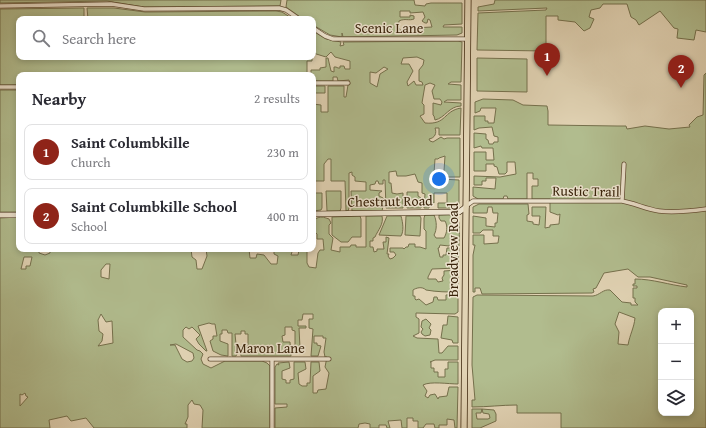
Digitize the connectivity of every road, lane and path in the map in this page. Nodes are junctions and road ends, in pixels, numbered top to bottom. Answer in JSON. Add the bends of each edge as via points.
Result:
{"nodes":[{"id":1,"x":468,"y":0,"type":"edge"},
{"id":2,"x":0,"y":6,"type":"edge"},
{"id":3,"x":295,"y":16,"type":"edge"},
{"id":4,"x":316,"y":30,"type":"edge"},
{"id":5,"x":468,"y":39,"type":"junction"},
{"id":6,"x":348,"y":83,"type":"dead end"},
{"id":7,"x":316,"y":84,"type":"edge"},
{"id":8,"x":0,"y":87,"type":"edge"},
{"id":9,"x":16,"y":87,"type":"edge"},
{"id":10,"x":624,"y":164,"type":"dead end"},
{"id":11,"x":622,"y":201,"type":"junction"},
{"id":12,"x":466,"y":207,"type":"junction"},
{"id":13,"x":706,"y":209,"type":"edge"},
{"id":14,"x":316,"y":214,"type":"edge"},
{"id":15,"x":0,"y":215,"type":"edge"},
{"id":16,"x":16,"y":215,"type":"edge"},
{"id":17,"x":210,"y":359,"type":"dead end"},
{"id":18,"x":272,"y":359,"type":"junction"},
{"id":19,"x":329,"y":359,"type":"dead end"},
{"id":20,"x":272,"y":428,"type":"edge"},
{"id":21,"x":464,"y":428,"type":"edge"}],
"edges":[{"from":1,"to":5,"type":"main road","name":"Broadview Road"},
{"from":2,"to":3,"type":"street","via":[[112,4],[144,9],[279,8]]},
{"from":4,"to":5,"type":"street","name":"Scenic Lane","via":[[333,39]]},
{"from":5,"to":12,"type":"main road","name":"Broadview Road"},
{"from":6,"to":7,"type":"street"},
{"from":8,"to":9,"type":"street"},
{"from":10,"to":11,"type":"street"},
{"from":11,"to":12,"type":"street","name":"Rustic Trail","via":[[473,201]]},
{"from":11,"to":13,"type":"street","name":"Rustic Trail","via":[[659,211]]},
{"from":12,"to":14,"type":"street","name":"Chestnut Road","via":[[459,212]]},
{"from":12,"to":21,"type":"main road","name":"Broadview Road"},
{"from":15,"to":16,"type":"street"},
{"from":17,"to":18,"type":"street","name":"Maron Lane"},
{"from":18,"to":19,"type":"street","name":"Maron Lane"},
{"from":18,"to":20,"type":"street"}]}
